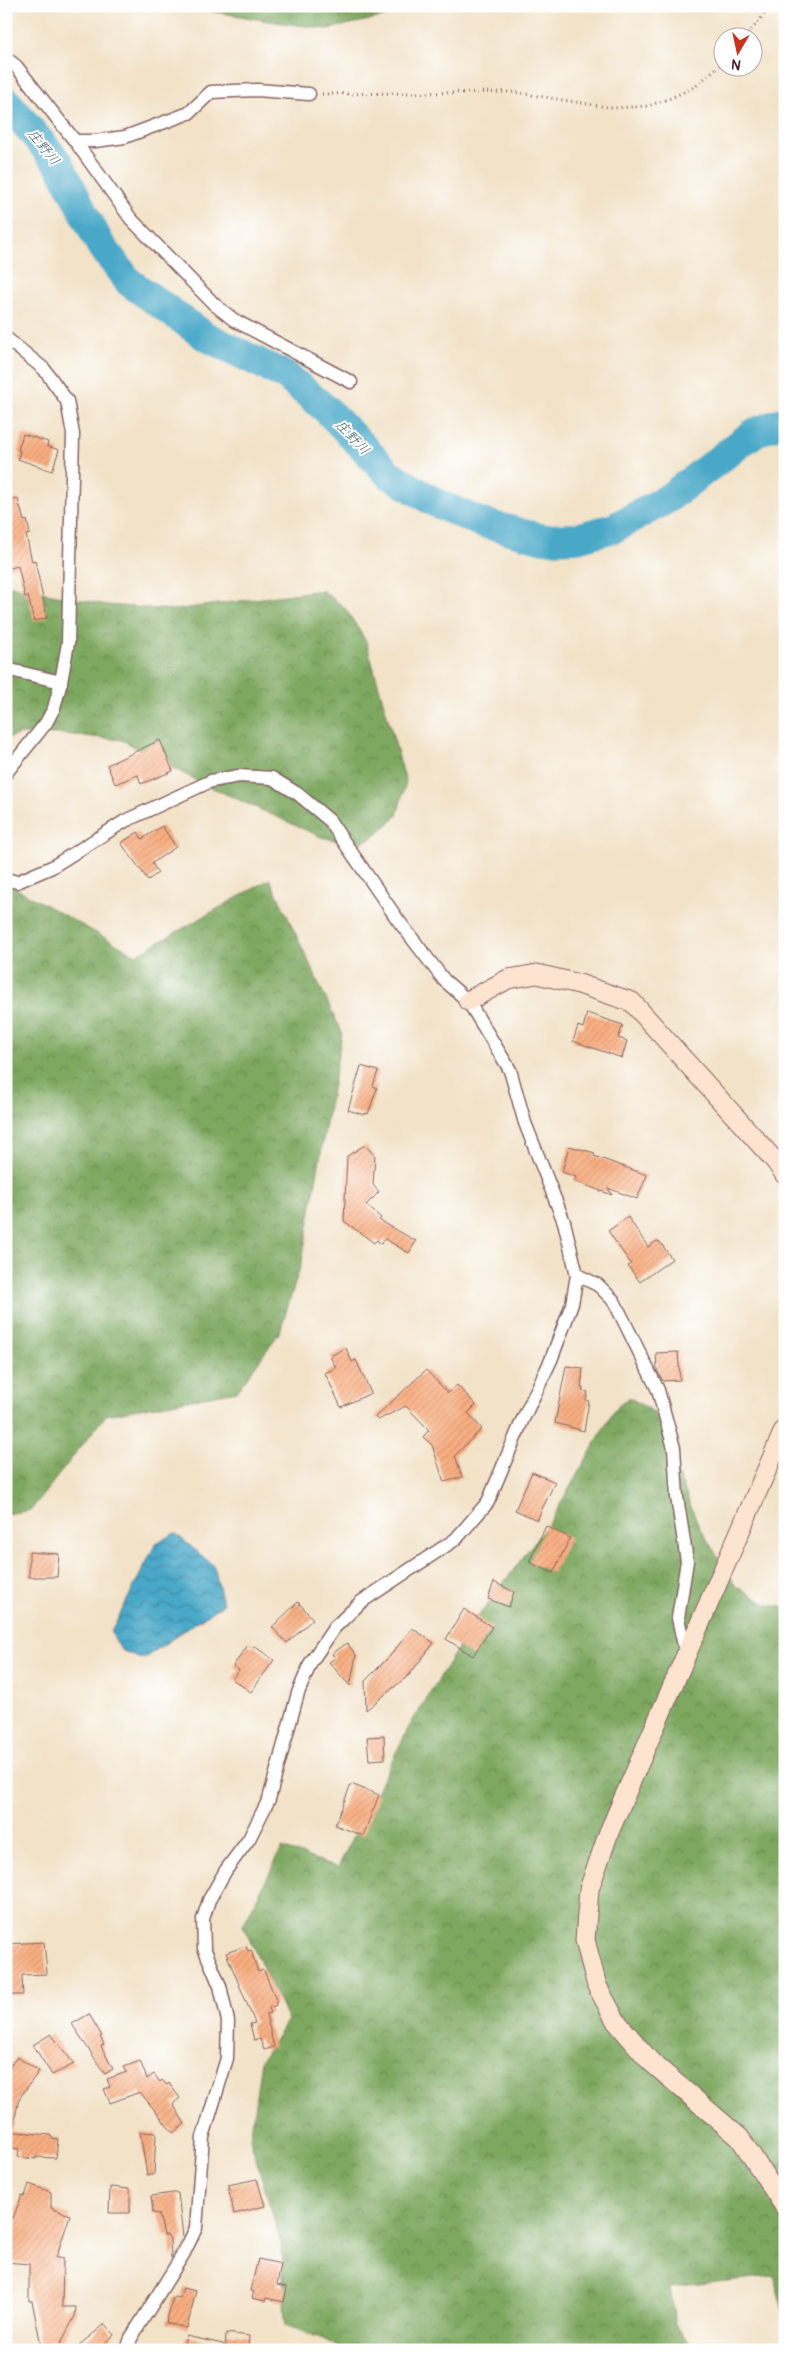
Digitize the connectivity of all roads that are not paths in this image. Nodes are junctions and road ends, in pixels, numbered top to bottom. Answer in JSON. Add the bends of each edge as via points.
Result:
{"nodes":[{"id":1,"x":6,"y":58,"type":"edge"},
{"id":2,"x":309,"y":94,"type":"road end"},
{"id":3,"x":75,"y":141,"type":"junction"},
{"id":4,"x":6,"y":338,"type":"edge"},
{"id":5,"x":351,"y":382,"type":"dead end"},
{"id":6,"x":6,"y":669,"type":"edge"},
{"id":7,"x":62,"y":682,"type":"junction"},
{"id":8,"x":6,"y":773,"type":"edge"},
{"id":9,"x":6,"y":879,"type":"edge"},
{"id":10,"x":468,"y":1001,"type":"junction"},
{"id":11,"x":785,"y":1175,"type":"edge"},
{"id":12,"x":577,"y":1275,"type":"junction"},
{"id":13,"x":785,"y":1428,"type":"edge"},
{"id":14,"x":686,"y":1657,"type":"junction"},
{"id":15,"x":785,"y":2207,"type":"edge"},
{"id":16,"x":126,"y":2350,"type":"edge"}],
"edges":[{"from":1,"to":3,"type":"street","via":[[16,66]]},
{"from":2,"to":3,"type":"street","via":[[257,90],[212,92],[189,113],[125,137]]},
{"from":3,"to":5,"type":"street","via":[[131,219],[214,304],[234,320]]},
{"from":4,"to":7,"type":"street","via":[[44,369],[67,401],[73,434],[68,642]]},
{"from":6,"to":7,"type":"street"},
{"from":7,"to":8,"type":"street","via":[[46,723]]},
{"from":9,"to":10,"type":"street","via":[[17,882],[52,867],[125,821],[211,781],[238,776],[272,778],[298,794],[329,820],[404,928],[444,980]]},
{"from":10,"to":11,"type":"street","via":[[508,979],[537,974],[632,1002]]},
{"from":10,"to":12,"type":"street","via":[[510,1070],[525,1123],[564,1222]]},
{"from":12,"to":14,"type":"street","via":[[598,1285],[614,1301],[660,1400],[674,1448],[677,1497],[687,1561],[678,1618]]},
{"from":12,"to":16,"type":"street","via":[[572,1304],[552,1360],[488,1502],[456,1539],[361,1602],[334,1628],[311,1662],[298,1693],[269,1799],[249,1839],[209,1900],[202,1919],[204,1948],[220,1986],[228,2021],[228,2058],[202,2137],[196,2228]]},
{"from":13,"to":14,"type":"street"},
{"from":14,"to":15,"type":"street","via":[[609,1832],[589,1889],[585,1940],[597,1986],[616,2021],[650,2061],[740,2138]]}]}
